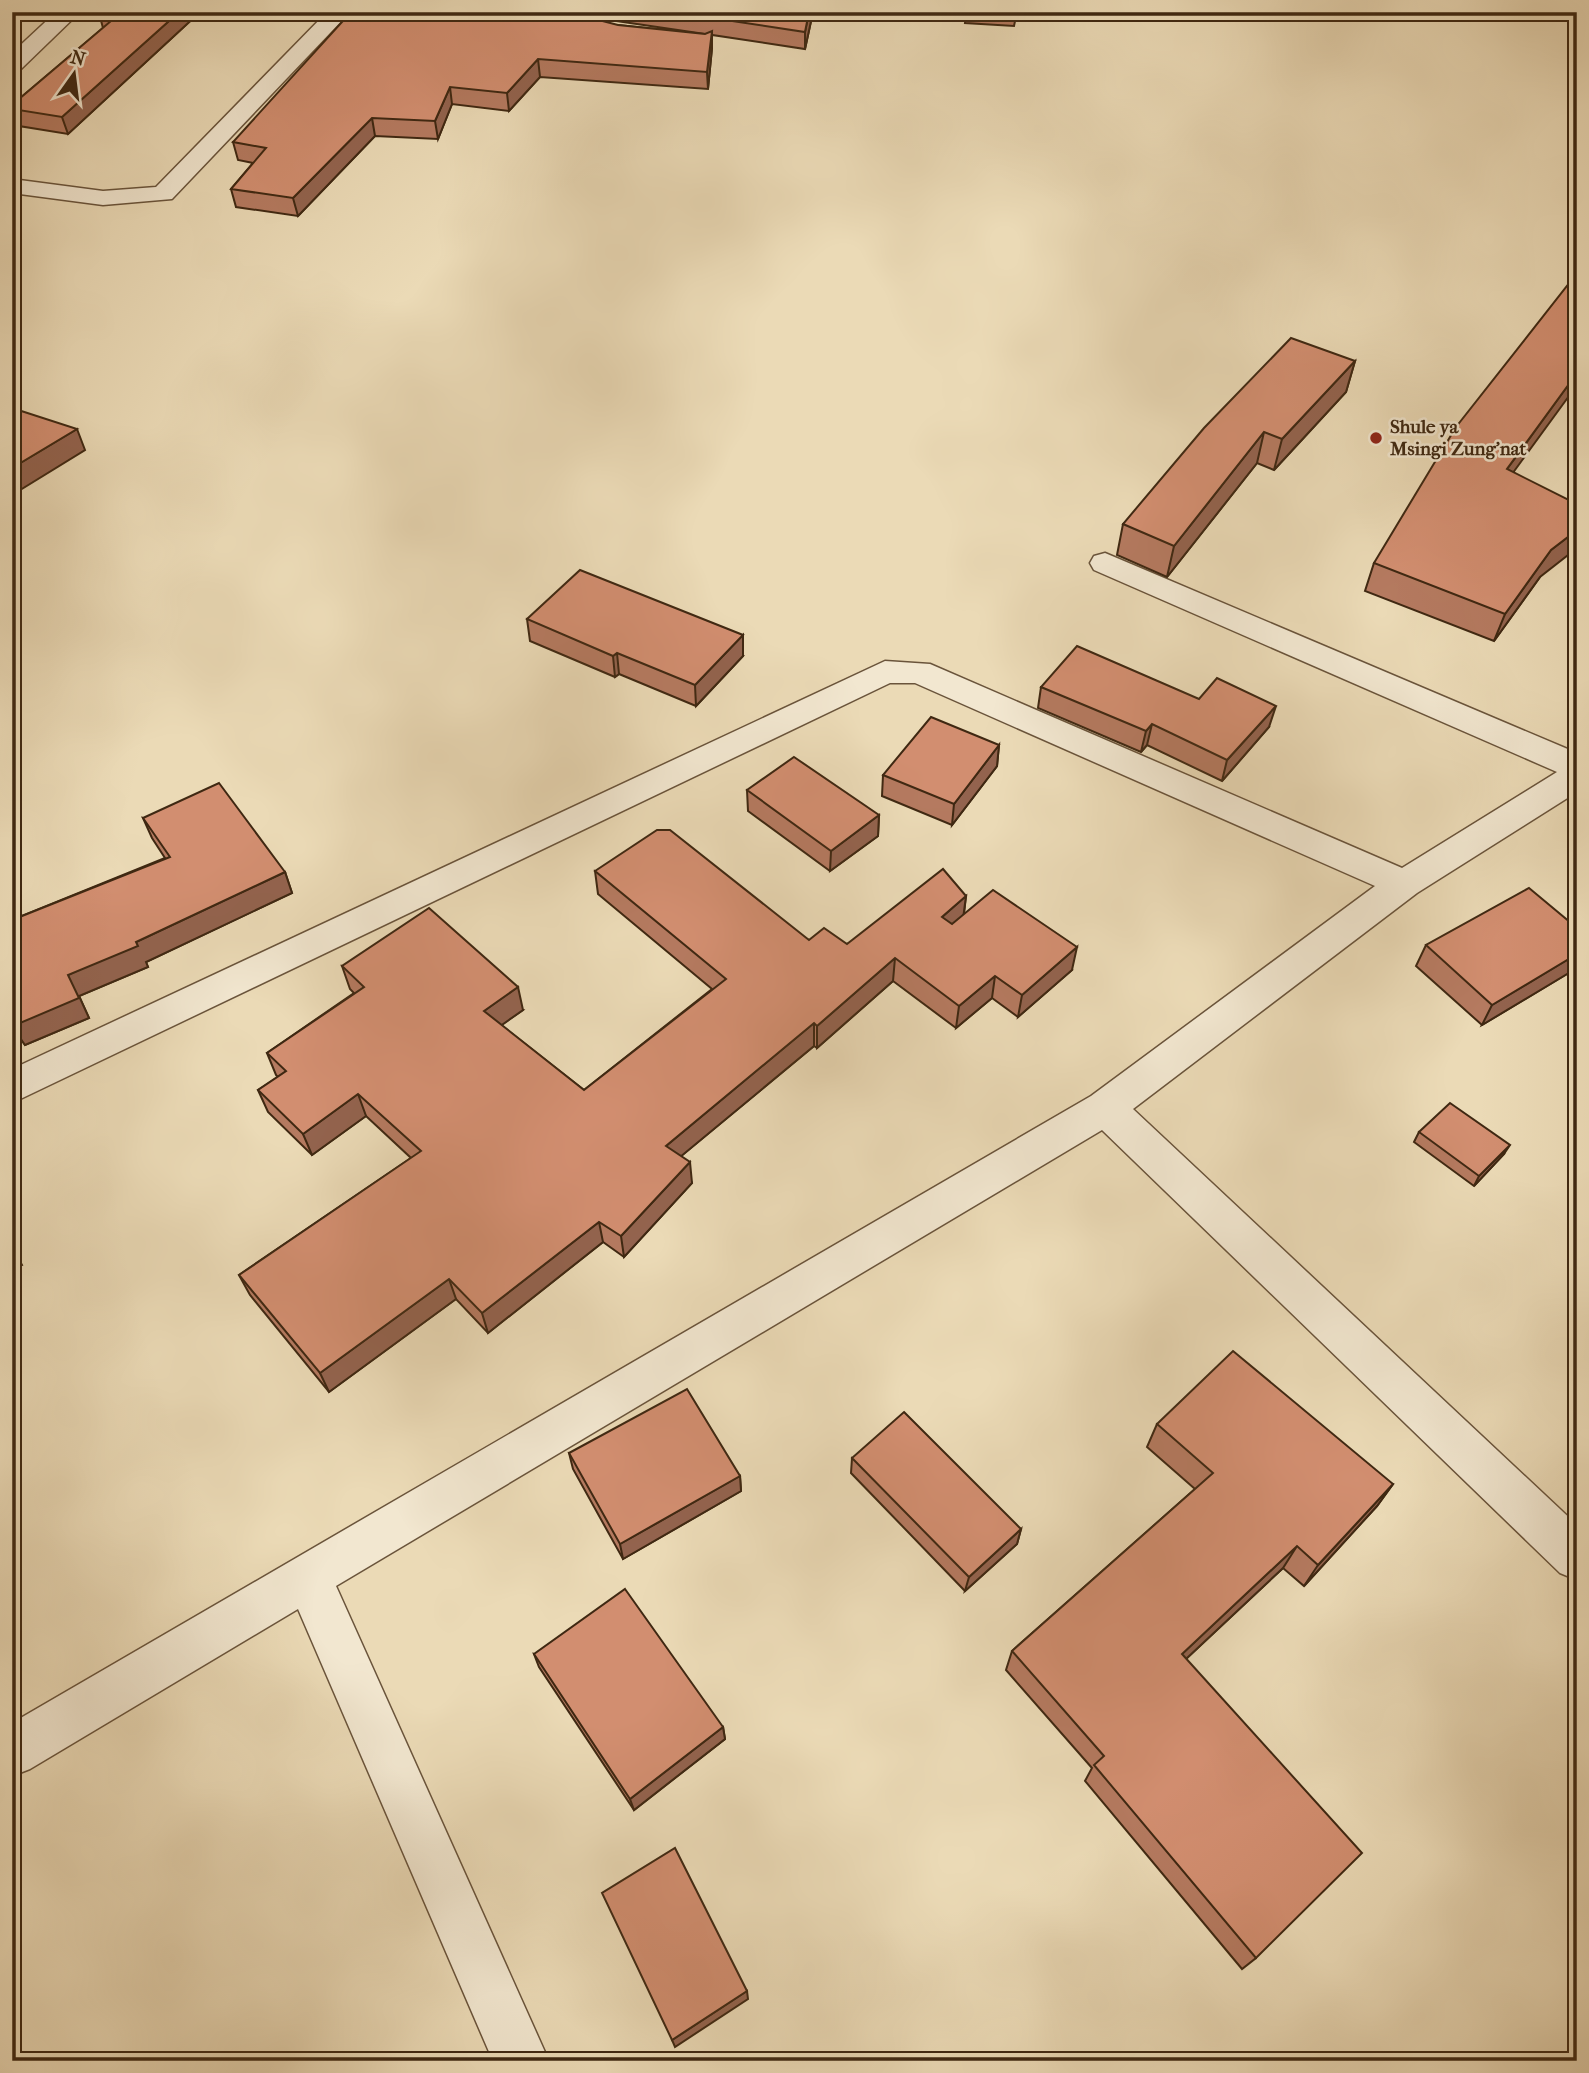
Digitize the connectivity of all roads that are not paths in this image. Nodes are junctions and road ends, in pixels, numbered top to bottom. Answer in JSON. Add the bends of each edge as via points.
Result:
{"nodes":[{"id":1,"x":69,"y":12,"type":"edge"},
{"id":2,"x":339,"y":12,"type":"edge"},
{"id":3,"x":12,"y":65,"type":"edge"},
{"id":4,"x":12,"y":186,"type":"edge"},
{"id":5,"x":1105,"y":563,"type":"dead end"},
{"id":6,"x":1577,"y":767,"type":"edge"},
{"id":7,"x":1577,"y":776,"type":"edge"},
{"id":8,"x":1404,"y":884,"type":"junction"},
{"id":9,"x":12,"y":1087,"type":"edge"},
{"id":10,"x":1105,"y":1108,"type":"junction"},
{"id":11,"x":1577,"y":1557,"type":"edge"},
{"id":12,"x":308,"y":1577,"type":"junction"},
{"id":13,"x":12,"y":1751,"type":"edge"},
{"id":14,"x":521,"y":2061,"type":"edge"}],
"edges":[{"from":1,"to":3,"type":"street"},
{"from":2,"to":4,"type":"street","via":[[163,194],[103,198]]},
{"from":5,"to":6,"type":"street"},
{"from":7,"to":8,"type":"street"},
{"from":8,"to":9,"type":"street","via":[[919,672],[885,672]]},
{"from":8,"to":10,"type":"street"},
{"from":10,"to":11,"type":"street"},
{"from":10,"to":12,"type":"street"},
{"from":12,"to":13,"type":"street"},
{"from":12,"to":14,"type":"street"}]}
